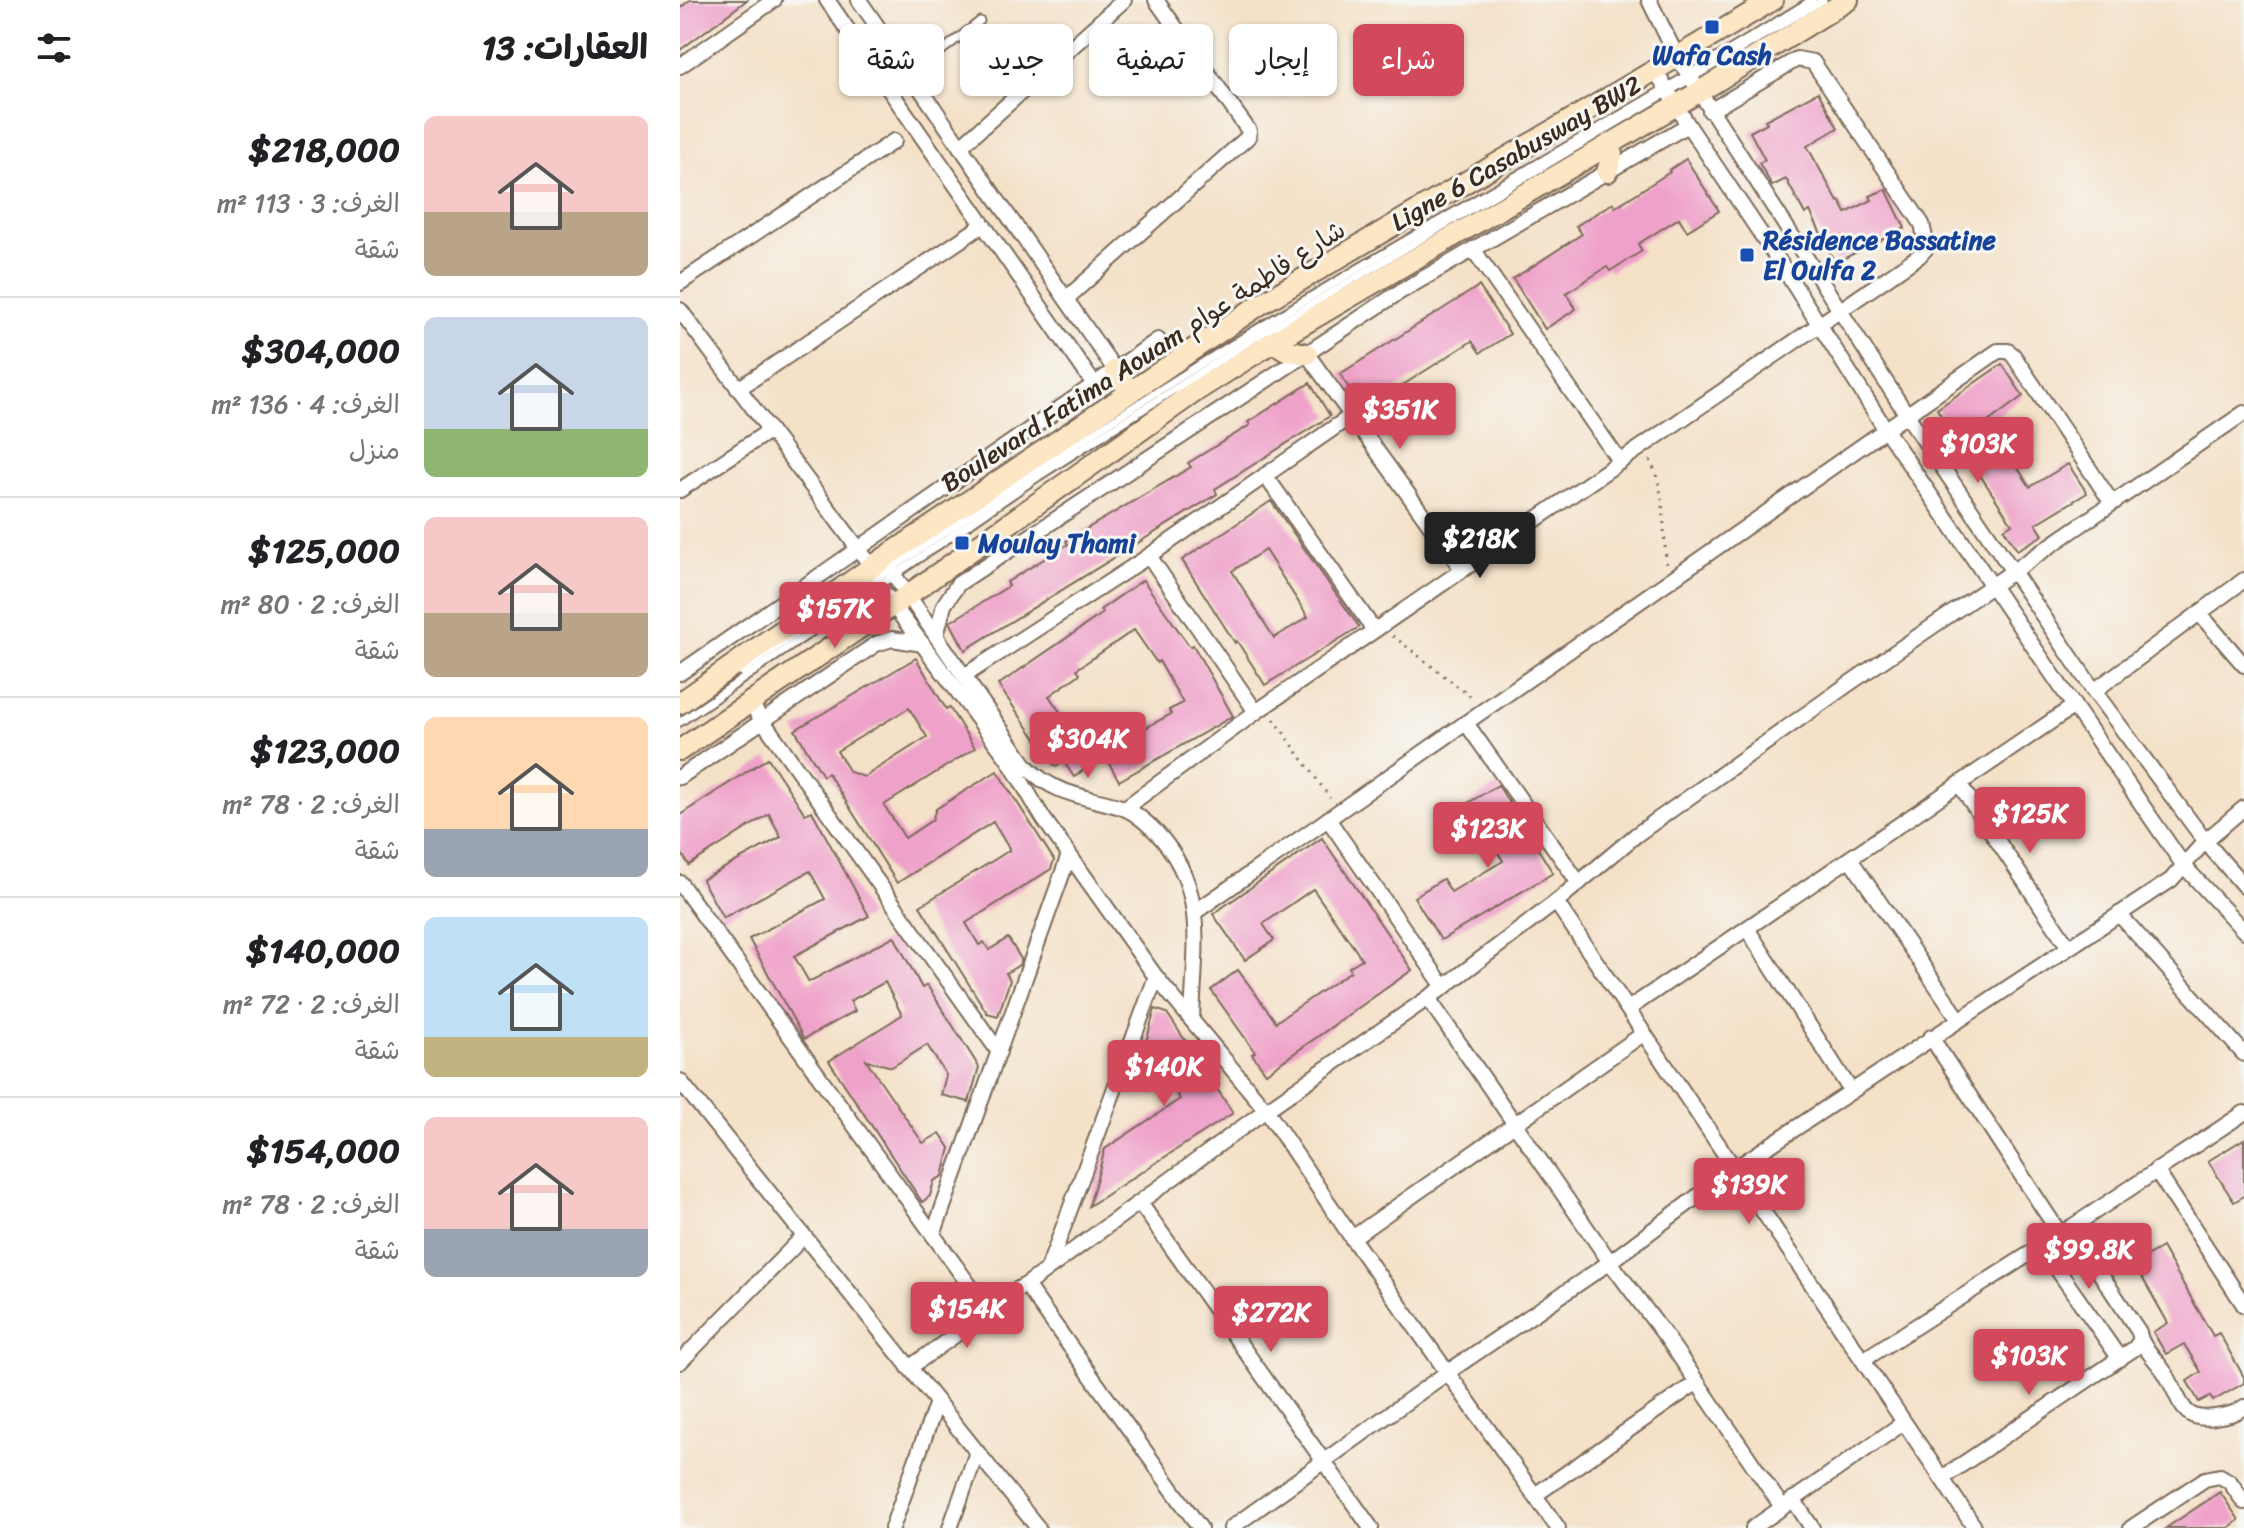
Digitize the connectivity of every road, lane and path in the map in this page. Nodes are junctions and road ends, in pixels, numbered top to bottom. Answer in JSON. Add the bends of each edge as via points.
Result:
{"nodes":[{"id":1,"x":774,"y":0,"type":"edge"},
{"id":2,"x":827,"y":0,"type":"edge"},
{"id":3,"x":859,"y":0,"type":"edge"},
{"id":4,"x":1124,"y":0,"type":"edge"},
{"id":5,"x":1156,"y":0,"type":"edge"},
{"id":6,"x":1649,"y":0,"type":"edge"},
{"id":7,"x":1773,"y":0,"type":"edge"},
{"id":8,"x":1812,"y":0,"type":"edge"},
{"id":9,"x":1823,"y":0,"type":"edge"},
{"id":10,"x":1848,"y":0,"type":"edge"},
{"id":11,"x":980,"y":21,"type":"dead end"},
{"id":12,"x":875,"y":24,"type":"edge"},
{"id":13,"x":944,"y":49,"type":"edge"},
{"id":14,"x":1676,"y":55,"type":"junction"},
{"id":15,"x":680,"y":66,"type":"edge"},
{"id":16,"x":1654,"y":68,"type":"junction"},
{"id":17,"x":1693,"y":82,"type":"junction"},
{"id":18,"x":1671,"y":95,"type":"junction"},
{"id":19,"x":925,"y":96,"type":"edge"},
{"id":20,"x":1710,"y":111,"type":"junction"},
{"id":21,"x":1688,"y":125,"type":"junction"},
{"id":22,"x":894,"y":141,"type":"dead end"},
{"id":23,"x":1610,"y":143,"type":"junction"},
{"id":24,"x":960,"y":147,"type":"junction"},
{"id":25,"x":1607,"y":172,"type":"junction"},
{"id":26,"x":983,"y":225,"type":"junction"},
{"id":27,"x":1473,"y":249,"type":"junction"},
{"id":28,"x":680,"y":283,"type":"edge"},
{"id":29,"x":1066,"y":299,"type":"junction"},
{"id":30,"x":680,"y":309,"type":"edge"},
{"id":31,"x":1838,"y":311,"type":"junction"},
{"id":32,"x":1817,"y":325,"type":"junction"},
{"id":33,"x":1158,"y":340,"type":"dead end"},
{"id":34,"x":1273,"y":342,"type":"junction"},
{"id":35,"x":1307,"y":354,"type":"junction"},
{"id":36,"x":1115,"y":370,"type":"junction"},
{"id":37,"x":1094,"y":384,"type":"junction"},
{"id":38,"x":738,"y":389,"type":"junction"},
{"id":39,"x":1130,"y":391,"type":"junction"},
{"id":40,"x":2244,"y":413,"type":"edge"},
{"id":41,"x":1907,"y":415,"type":"junction"},
{"id":42,"x":1351,"y":416,"type":"junction"},
{"id":43,"x":1886,"y":430,"type":"junction"},
{"id":44,"x":769,"y":431,"type":"junction"},
{"id":45,"x":1643,"y":446,"type":"junction"},
{"id":46,"x":1620,"y":462,"type":"junction"},
{"id":47,"x":1265,"y":475,"type":"junction"},
{"id":48,"x":680,"y":490,"type":"edge"},
{"id":49,"x":2112,"y":503,"type":"junction"},
{"id":50,"x":859,"y":548,"type":"junction"},
{"id":51,"x":1149,"y":556,"type":"junction"},
{"id":52,"x":1462,"y":569,"type":"junction"},
{"id":53,"x":2014,"y":571,"type":"junction"},
{"id":54,"x":880,"y":572,"type":"junction"},
{"id":55,"x":2244,"y":580,"type":"edge"},
{"id":56,"x":1669,"y":582,"type":"junction"},
{"id":57,"x":1994,"y":586,"type":"junction"},
{"id":58,"x":901,"y":600,"type":"junction"},
{"id":59,"x":2199,"y":613,"type":"junction"},
{"id":60,"x":1377,"y":628,"type":"junction"},
{"id":61,"x":936,"y":636,"type":"junction"},
{"id":62,"x":923,"y":644,"type":"junction"},
{"id":63,"x":2244,"y":665,"type":"edge"},
{"id":64,"x":680,"y":673,"type":"edge"},
{"id":65,"x":964,"y":676,"type":"junction"},
{"id":66,"x":2094,"y":691,"type":"junction"},
{"id":67,"x":680,"y":703,"type":"edge"},
{"id":68,"x":750,"y":703,"type":"junction"},
{"id":69,"x":2074,"y":706,"type":"junction"},
{"id":70,"x":1261,"y":709,"type":"junction"},
{"id":71,"x":1486,"y":709,"type":"junction"},
{"id":72,"x":680,"y":714,"type":"edge"},
{"id":73,"x":680,"y":722,"type":"edge"},
{"id":74,"x":763,"y":722,"type":"junction"},
{"id":75,"x":1466,"y":723,"type":"junction"},
{"id":76,"x":680,"y":750,"type":"edge"},
{"id":77,"x":680,"y":777,"type":"edge"},
{"id":78,"x":1960,"y":785,"type":"junction"},
{"id":79,"x":1125,"y":808,"type":"junction"},
{"id":80,"x":2244,"y":808,"type":"edge"},
{"id":81,"x":1334,"y":815,"type":"junction"},
{"id":82,"x":2205,"y":841,"type":"junction"},
{"id":83,"x":1069,"y":855,"type":"junction"},
{"id":84,"x":1850,"y":859,"type":"junction"},
{"id":85,"x":2184,"y":866,"type":"junction"},
{"id":86,"x":680,"y":883,"type":"edge"},
{"id":87,"x":1579,"y":883,"type":"junction"},
{"id":88,"x":2244,"y":886,"type":"edge"},
{"id":89,"x":1556,"y":902,"type":"junction"},
{"id":90,"x":1195,"y":912,"type":"junction"},
{"id":91,"x":2119,"y":914,"type":"junction"},
{"id":92,"x":1748,"y":930,"type":"junction"},
{"id":93,"x":2244,"y":931,"type":"edge"},
{"id":94,"x":2068,"y":946,"type":"junction"},
{"id":95,"x":1156,"y":977,"type":"junction"},
{"id":96,"x":1444,"y":987,"type":"junction"},
{"id":97,"x":1428,"y":998,"type":"junction"},
{"id":98,"x":1628,"y":1009,"type":"junction"},
{"id":99,"x":1959,"y":1019,"type":"junction"},
{"id":100,"x":1192,"y":1020,"type":"junction"},
{"id":101,"x":1643,"y":1034,"type":"junction"},
{"id":102,"x":1931,"y":1037,"type":"junction"},
{"id":103,"x":999,"y":1052,"type":"junction"},
{"id":104,"x":2244,"y":1054,"type":"edge"},
{"id":105,"x":680,"y":1081,"type":"edge"},
{"id":106,"x":1851,"y":1091,"type":"junction"},
{"id":107,"x":1266,"y":1110,"type":"junction"},
{"id":108,"x":2244,"y":1113,"type":"edge"},
{"id":109,"x":1514,"y":1123,"type":"junction"},
{"id":110,"x":1734,"y":1169,"type":"junction"},
{"id":111,"x":2156,"y":1170,"type":"junction"},
{"id":112,"x":1140,"y":1203,"type":"junction"},
{"id":113,"x":2065,"y":1231,"type":"junction"},
{"id":114,"x":933,"y":1235,"type":"junction"},
{"id":115,"x":804,"y":1236,"type":"junction"},
{"id":116,"x":1352,"y":1238,"type":"junction"},
{"id":117,"x":2041,"y":1246,"type":"junction"},
{"id":118,"x":1610,"y":1262,"type":"junction"},
{"id":119,"x":1049,"y":1267,"type":"junction"},
{"id":120,"x":1026,"y":1285,"type":"junction"},
{"id":121,"x":986,"y":1305,"type":"junction"},
{"id":122,"x":2244,"y":1305,"type":"edge"},
{"id":123,"x":2140,"y":1341,"type":"junction"},
{"id":124,"x":2120,"y":1359,"type":"junction"},
{"id":125,"x":1863,"y":1360,"type":"junction"},
{"id":126,"x":680,"y":1362,"type":"edge"},
{"id":127,"x":909,"y":1368,"type":"junction"},
{"id":128,"x":1448,"y":1372,"type":"junction"},
{"id":129,"x":1696,"y":1383,"type":"junction"},
{"id":130,"x":937,"y":1402,"type":"junction"},
{"id":131,"x":2244,"y":1407,"type":"edge"},
{"id":132,"x":1903,"y":1423,"type":"junction"},
{"id":133,"x":977,"y":1452,"type":"junction"},
{"id":134,"x":1325,"y":1462,"type":"junction"},
{"id":135,"x":1942,"y":1478,"type":"junction"},
{"id":136,"x":1535,"y":1495,"type":"junction"},
{"id":137,"x":2244,"y":1502,"type":"edge"},
{"id":138,"x":1787,"y":1503,"type":"junction"},
{"id":139,"x":892,"y":1528,"type":"edge"},
{"id":140,"x":950,"y":1528,"type":"edge"},
{"id":141,"x":1038,"y":1528,"type":"edge"},
{"id":142,"x":1200,"y":1528,"type":"edge"},
{"id":143,"x":1231,"y":1528,"type":"edge"},
{"id":144,"x":1371,"y":1528,"type":"edge"},
{"id":145,"x":1558,"y":1528,"type":"edge"},
{"id":146,"x":1753,"y":1528,"type":"edge"},
{"id":147,"x":1812,"y":1528,"type":"edge"},
{"id":148,"x":1975,"y":1528,"type":"edge"},
{"id":149,"x":2131,"y":1528,"type":"edge"}],
"edges":[{"from":1,"to":15,"type":"street"},
{"from":2,"to":26,"type":"street"},
{"from":3,"to":12,"type":"street"},
{"from":4,"to":24,"type":"street"},
{"from":5,"to":29,"type":"street","via":[[1249,131],[1248,137]]},
{"from":6,"to":14,"type":"street"},
{"from":7,"to":14,"type":"main road","name":"Boulevard Fatima Aouam شارع فاطمة عوام"},
{"from":8,"to":17,"type":"lane"},
{"from":9,"to":17,"type":"lane"},
{"from":10,"to":17,"type":"main road"},
{"from":11,"to":13,"type":"lane"},
{"from":14,"to":16,"type":"main road","name":"Boulevard Fatima Aouam شارع فاطمة عوام"},
{"from":14,"to":17,"type":"street"},
{"from":16,"to":18,"type":"street"},
{"from":16,"to":39,"type":"main road","name":"Boulevard Fatima Aouam شارع فاطمة عوام","via":[[1259,305]]},
{"from":17,"to":18,"type":"main road"},
{"from":17,"to":20,"type":"street"},
{"from":18,"to":21,"type":"street"},
{"from":18,"to":23,"type":"main road"},
{"from":18,"to":54,"type":"lane","name":"Ligne 6 Casabusway BW2","via":[[1253,339]]},
{"from":19,"to":24,"type":"street"},
{"from":20,"to":31,"type":"street"},
{"from":20,"to":31,"type":"street","via":[[1797,59],[1808,60],[1922,224],[1927,247],[1919,256]]},
{"from":21,"to":25,"type":"street"},
{"from":21,"to":32,"type":"street"},
{"from":22,"to":28,"type":"street"},
{"from":23,"to":25,"type":"main road"},
{"from":23,"to":34,"type":"main road"},
{"from":24,"to":29,"type":"street"},
{"from":25,"to":27,"type":"street"},
{"from":26,"to":37,"type":"street"},
{"from":26,"to":38,"type":"street"},
{"from":27,"to":35,"type":"street"},
{"from":27,"to":46,"type":"street"},
{"from":29,"to":36,"type":"street"},
{"from":30,"to":38,"type":"street"},
{"from":31,"to":32,"type":"street"},
{"from":31,"to":41,"type":"street"},
{"from":32,"to":43,"type":"street"},
{"from":32,"to":45,"type":"street"},
{"from":33,"to":36,"type":"street"},
{"from":34,"to":35,"type":"main road"},
{"from":34,"to":58,"type":"main road"},
{"from":35,"to":42,"type":"street"},
{"from":35,"to":61,"type":"street","via":[[958,584],[944,605]]},
{"from":36,"to":37,"type":"street"},
{"from":36,"to":39,"type":"main road"},
{"from":37,"to":50,"type":"street"},
{"from":38,"to":44,"type":"street"},
{"from":39,"to":54,"type":"main road","name":"Boulevard Fatima Aouam شارع فاطمة عوام"},
{"from":40,"to":49,"type":"street"},
{"from":41,"to":43,"type":"street"},
{"from":41,"to":49,"type":"street","via":[[1998,351],[2008,351]]},
{"from":41,"to":53,"type":"street"},
{"from":42,"to":47,"type":"street"},
{"from":42,"to":52,"type":"street"},
{"from":43,"to":56,"type":"street"},
{"from":43,"to":57,"type":"street"},
{"from":44,"to":48,"type":"street"},
{"from":44,"to":50,"type":"street"},
{"from":45,"to":46,"type":"street"},
{"from":45,"to":56,"type":"path","via":[[1663,494]]},
{"from":46,"to":52,"type":"street"},
{"from":47,"to":51,"type":"street"},
{"from":47,"to":60,"type":"street"},
{"from":49,"to":53,"type":"street"},
{"from":50,"to":54,"type":"street"},
{"from":50,"to":64,"type":"street"},
{"from":51,"to":65,"type":"street"},
{"from":51,"to":70,"type":"street"},
{"from":52,"to":60,"type":"street"},
{"from":53,"to":57,"type":"street"},
{"from":53,"to":66,"type":"street"},
{"from":54,"to":58,"type":"street"},
{"from":54,"to":67,"type":"main road","name":"Boulevard Fatima Aouam شارع فاطمة عوام"},
{"from":54,"to":72,"type":"lane","name":"Ligne 6 Casabusway BW2"},
{"from":54,"to":73,"type":"lane","name":"Ligne 6 Casabusway BW2"},
{"from":55,"to":59,"type":"street"},
{"from":56,"to":71,"type":"street"},
{"from":57,"to":69,"type":"street"},
{"from":57,"to":87,"type":"street","via":[[1636,835]]},
{"from":58,"to":61,"type":"street"},
{"from":58,"to":62,"type":"street"},
{"from":58,"to":68,"type":"main road"},
{"from":59,"to":63,"type":"street"},
{"from":59,"to":66,"type":"street"},
{"from":60,"to":70,"type":"street"},
{"from":60,"to":71,"type":"path"},
{"from":61,"to":65,"type":"street"},
{"from":62,"to":74,"type":"street","via":[[892,639],[876,644]]},
{"from":62,"to":83,"type":"street","via":[[1008,759]]},
{"from":65,"to":79,"type":"street","via":[[1036,776],[1084,799]]},
{"from":66,"to":82,"type":"street"},
{"from":68,"to":74,"type":"street"},
{"from":68,"to":76,"type":"main road"},
{"from":69,"to":78,"type":"street"},
{"from":69,"to":85,"type":"street"},
{"from":70,"to":79,"type":"street"},
{"from":70,"to":81,"type":"path"},
{"from":71,"to":75,"type":"street"},
{"from":74,"to":77,"type":"street"},
{"from":74,"to":103,"type":"street"},
{"from":75,"to":81,"type":"street"},
{"from":75,"to":87,"type":"street"},
{"from":78,"to":84,"type":"street"},
{"from":78,"to":94,"type":"street"},
{"from":79,"to":90,"type":"street","via":[[1169,845],[1190,885]]},
{"from":80,"to":82,"type":"street"},
{"from":81,"to":90,"type":"street"},
{"from":81,"to":96,"type":"street"},
{"from":82,"to":85,"type":"street"},
{"from":82,"to":88,"type":"street"},
{"from":83,"to":95,"type":"street"},
{"from":83,"to":103,"type":"street"},
{"from":84,"to":92,"type":"street"},
{"from":84,"to":99,"type":"street"},
{"from":85,"to":91,"type":"street"},
{"from":85,"to":93,"type":"street"},
{"from":86,"to":114,"type":"street"},
{"from":87,"to":89,"type":"street"},
{"from":89,"to":96,"type":"street"},
{"from":89,"to":98,"type":"street"},
{"from":90,"to":100,"type":"street"},
{"from":91,"to":94,"type":"street"},
{"from":91,"to":104,"type":"street"},
{"from":92,"to":98,"type":"street"},
{"from":92,"to":106,"type":"street"},
{"from":94,"to":99,"type":"street"},
{"from":95,"to":100,"type":"street"},
{"from":95,"to":119,"type":"street"},
{"from":96,"to":97,"type":"street"},
{"from":97,"to":107,"type":"street"},
{"from":97,"to":109,"type":"street"},
{"from":98,"to":101,"type":"street"},
{"from":99,"to":102,"type":"street"},
{"from":100,"to":107,"type":"street"},
{"from":101,"to":109,"type":"street"},
{"from":101,"to":110,"type":"street"},
{"from":102,"to":106,"type":"street"},
{"from":102,"to":113,"type":"street"},
{"from":103,"to":114,"type":"street"},
{"from":105,"to":115,"type":"street"},
{"from":106,"to":110,"type":"street"},
{"from":107,"to":112,"type":"street"},
{"from":107,"to":116,"type":"street"},
{"from":108,"to":111,"type":"street"},
{"from":109,"to":116,"type":"street"},
{"from":109,"to":118,"type":"street"},
{"from":110,"to":118,"type":"street"},
{"from":110,"to":125,"type":"street"},
{"from":111,"to":113,"type":"street"},
{"from":111,"to":122,"type":"street"},
{"from":112,"to":119,"type":"street"},
{"from":112,"to":134,"type":"street"},
{"from":113,"to":117,"type":"street"},
{"from":113,"to":123,"type":"street","via":[[2139,1332]]},
{"from":114,"to":121,"type":"street"},
{"from":115,"to":126,"type":"street"},
{"from":115,"to":127,"type":"street"},
{"from":116,"to":128,"type":"street"},
{"from":117,"to":124,"type":"street"},
{"from":117,"to":125,"type":"street"},
{"from":118,"to":128,"type":"street"},
{"from":118,"to":129,"type":"street"},
{"from":119,"to":120,"type":"street"},
{"from":120,"to":121,"type":"street"},
{"from":120,"to":142,"type":"street"},
{"from":121,"to":127,"type":"street","via":[[979,1318]]},
{"from":123,"to":124,"type":"street"},
{"from":123,"to":131,"type":"street","via":[[2193,1417],[2235,1414]]},
{"from":124,"to":135,"type":"street"},
{"from":125,"to":132,"type":"street"},
{"from":127,"to":130,"type":"street"},
{"from":128,"to":134,"type":"street"},
{"from":128,"to":136,"type":"street"},
{"from":129,"to":136,"type":"street"},
{"from":129,"to":138,"type":"street"},
{"from":130,"to":133,"type":"street"},
{"from":130,"to":139,"type":"street"},
{"from":132,"to":135,"type":"street"},
{"from":132,"to":138,"type":"street"},
{"from":133,"to":140,"type":"street"},
{"from":133,"to":141,"type":"street"},
{"from":134,"to":143,"type":"street"},
{"from":134,"to":144,"type":"street"},
{"from":135,"to":148,"type":"street"},
{"from":136,"to":145,"type":"street"},
{"from":137,"to":149,"type":"street","via":[[2220,1476],[2205,1479]]},
{"from":138,"to":146,"type":"street"},
{"from":138,"to":147,"type":"street"}]}
